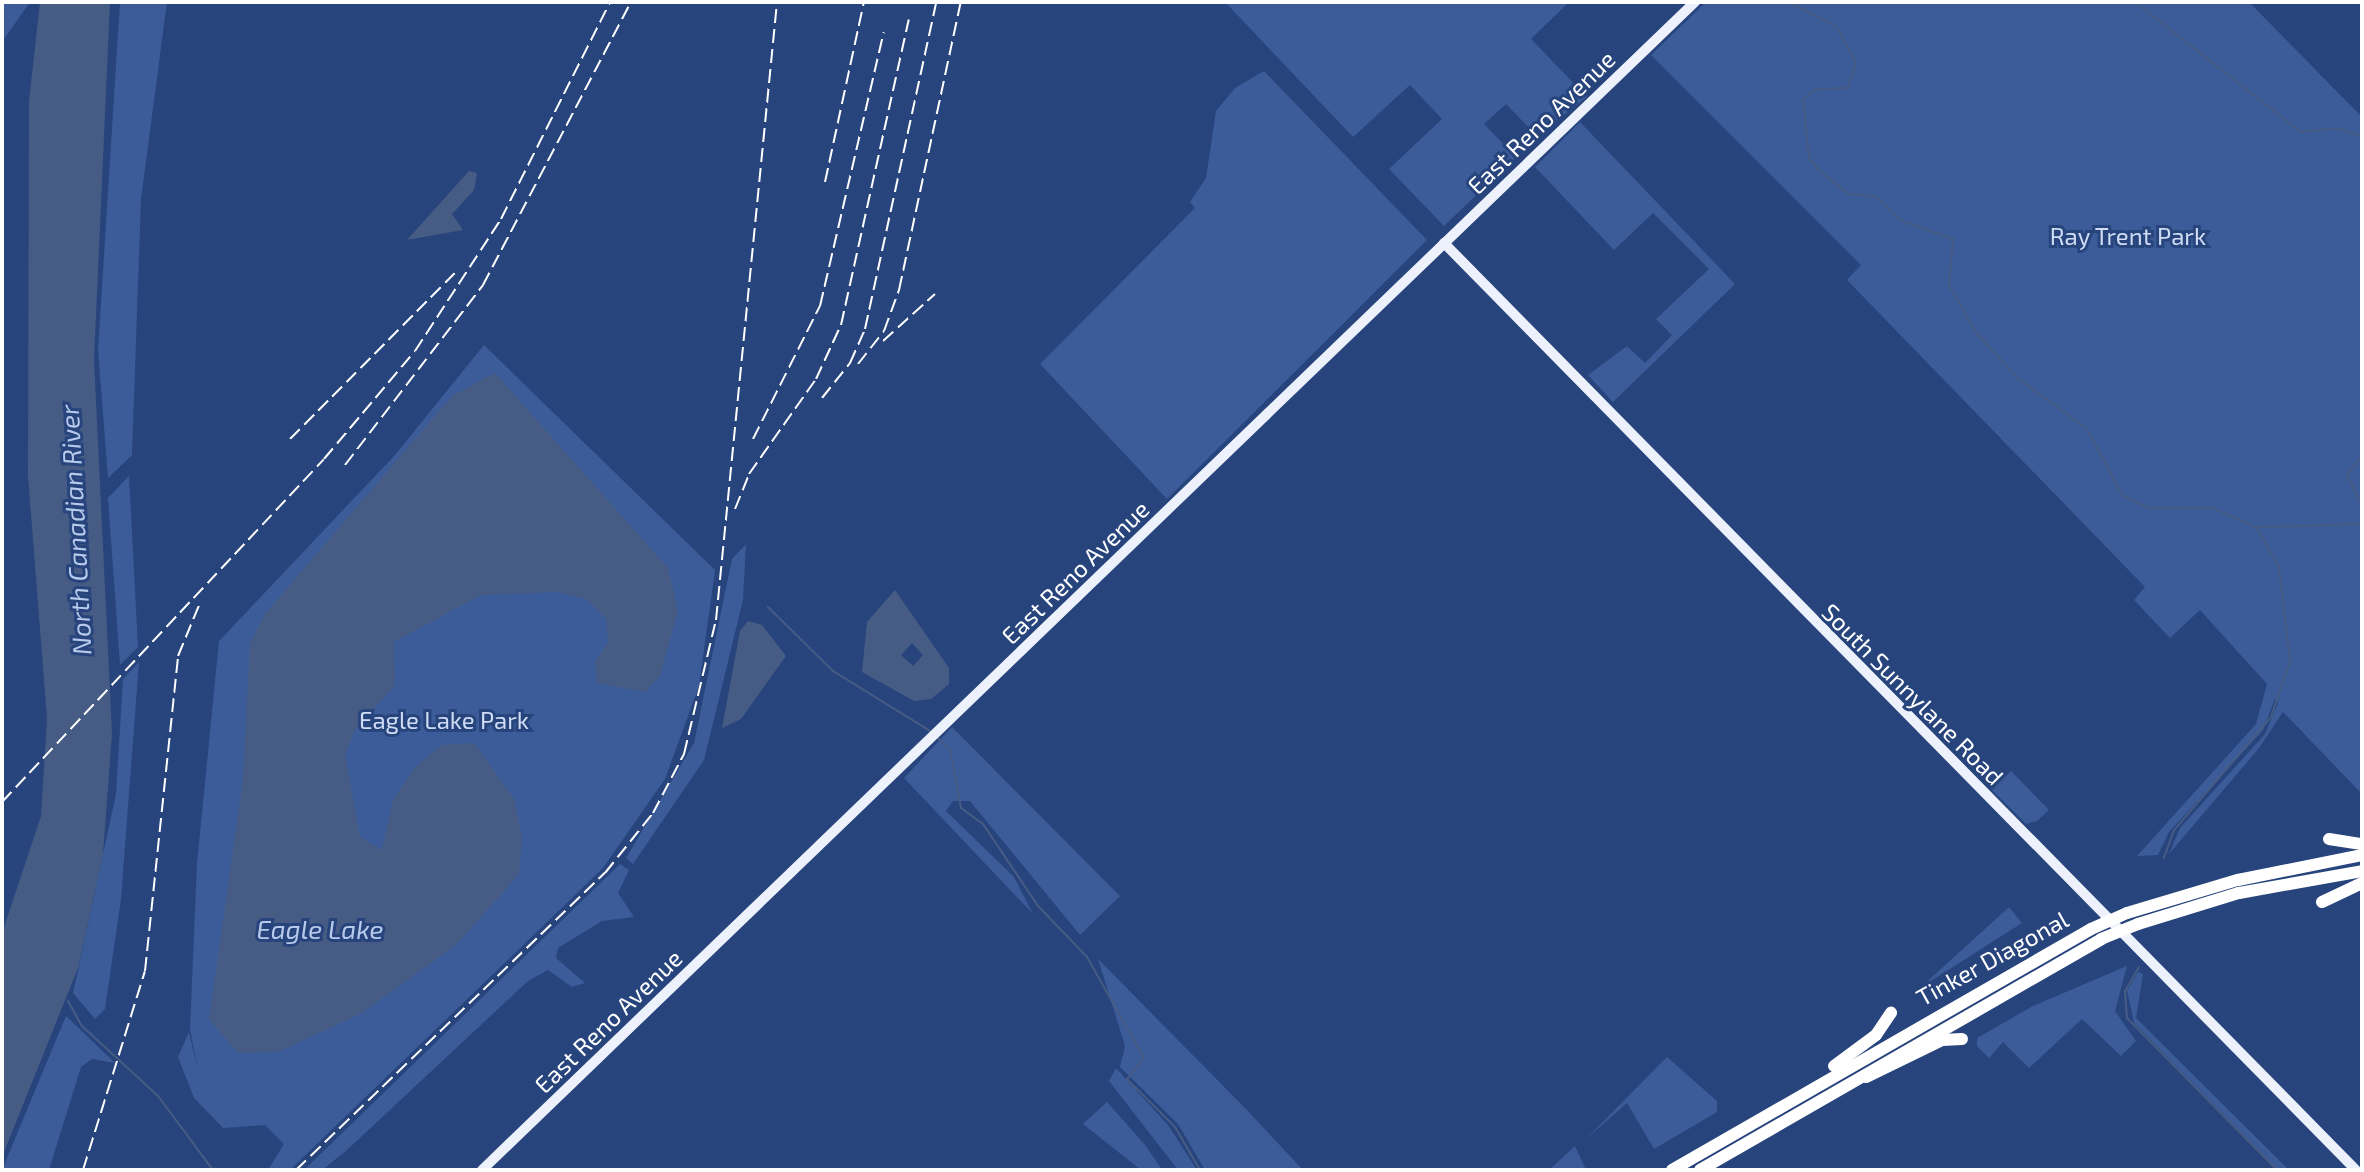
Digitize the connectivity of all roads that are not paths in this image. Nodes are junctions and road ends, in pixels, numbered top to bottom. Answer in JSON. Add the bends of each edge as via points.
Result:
{"nodes":[{"id":1,"x":1695,"y":2,"type":"edge"},
{"id":2,"x":1444,"y":243,"type":"junction"},
{"id":3,"x":2329,"y":839,"type":"dead end"},
{"id":4,"x":2362,"y":844,"type":"edge"},
{"id":5,"x":2362,"y":855,"type":"edge"},
{"id":6,"x":2362,"y":871,"type":"edge"},
{"id":7,"x":2362,"y":883,"type":"edge"},
{"id":8,"x":2322,"y":902,"type":"dead end"},
{"id":9,"x":1891,"y":1013,"type":"dead end"},
{"id":10,"x":1962,"y":1039,"type":"dead end"},
{"id":11,"x":1841,"y":1086,"type":"junction"},
{"id":12,"x":1787,"y":1102,"type":"junction"},
{"id":13,"x":482,"y":1170,"type":"edge"},
{"id":14,"x":1672,"y":1170,"type":"edge"},
{"id":15,"x":1700,"y":1170,"type":"edge"},
{"id":16,"x":2356,"y":1170,"type":"edge"}],
"edges":[{"from":1,"to":2,"type":"main road","name":"East Reno Avenue"},
{"from":2,"to":13,"type":"main road","name":"East Reno Avenue"},
{"from":2,"to":16,"type":"main road","name":"South Sunnylane Road"},
{"from":3,"to":4,"type":"highway"},
{"from":5,"to":12,"type":"highway","name":"Tinker Diagonal","bridge":true,"via":[[2199,889],[2127,913]]},
{"from":6,"to":11,"type":"highway","name":"Tinker Diagonal","bridge":true,"via":[[2239,893],[2101,939]]},
{"from":7,"to":8,"type":"highway"},
{"from":9,"to":12,"type":"highway","via":[[1876,1035]]},
{"from":10,"to":11,"type":"highway","via":[[1942,1040]]},
{"from":11,"to":15,"type":"highway","name":"Tinker Diagonal"},
{"from":12,"to":14,"type":"highway","name":"Tinker Diagonal"}]}
